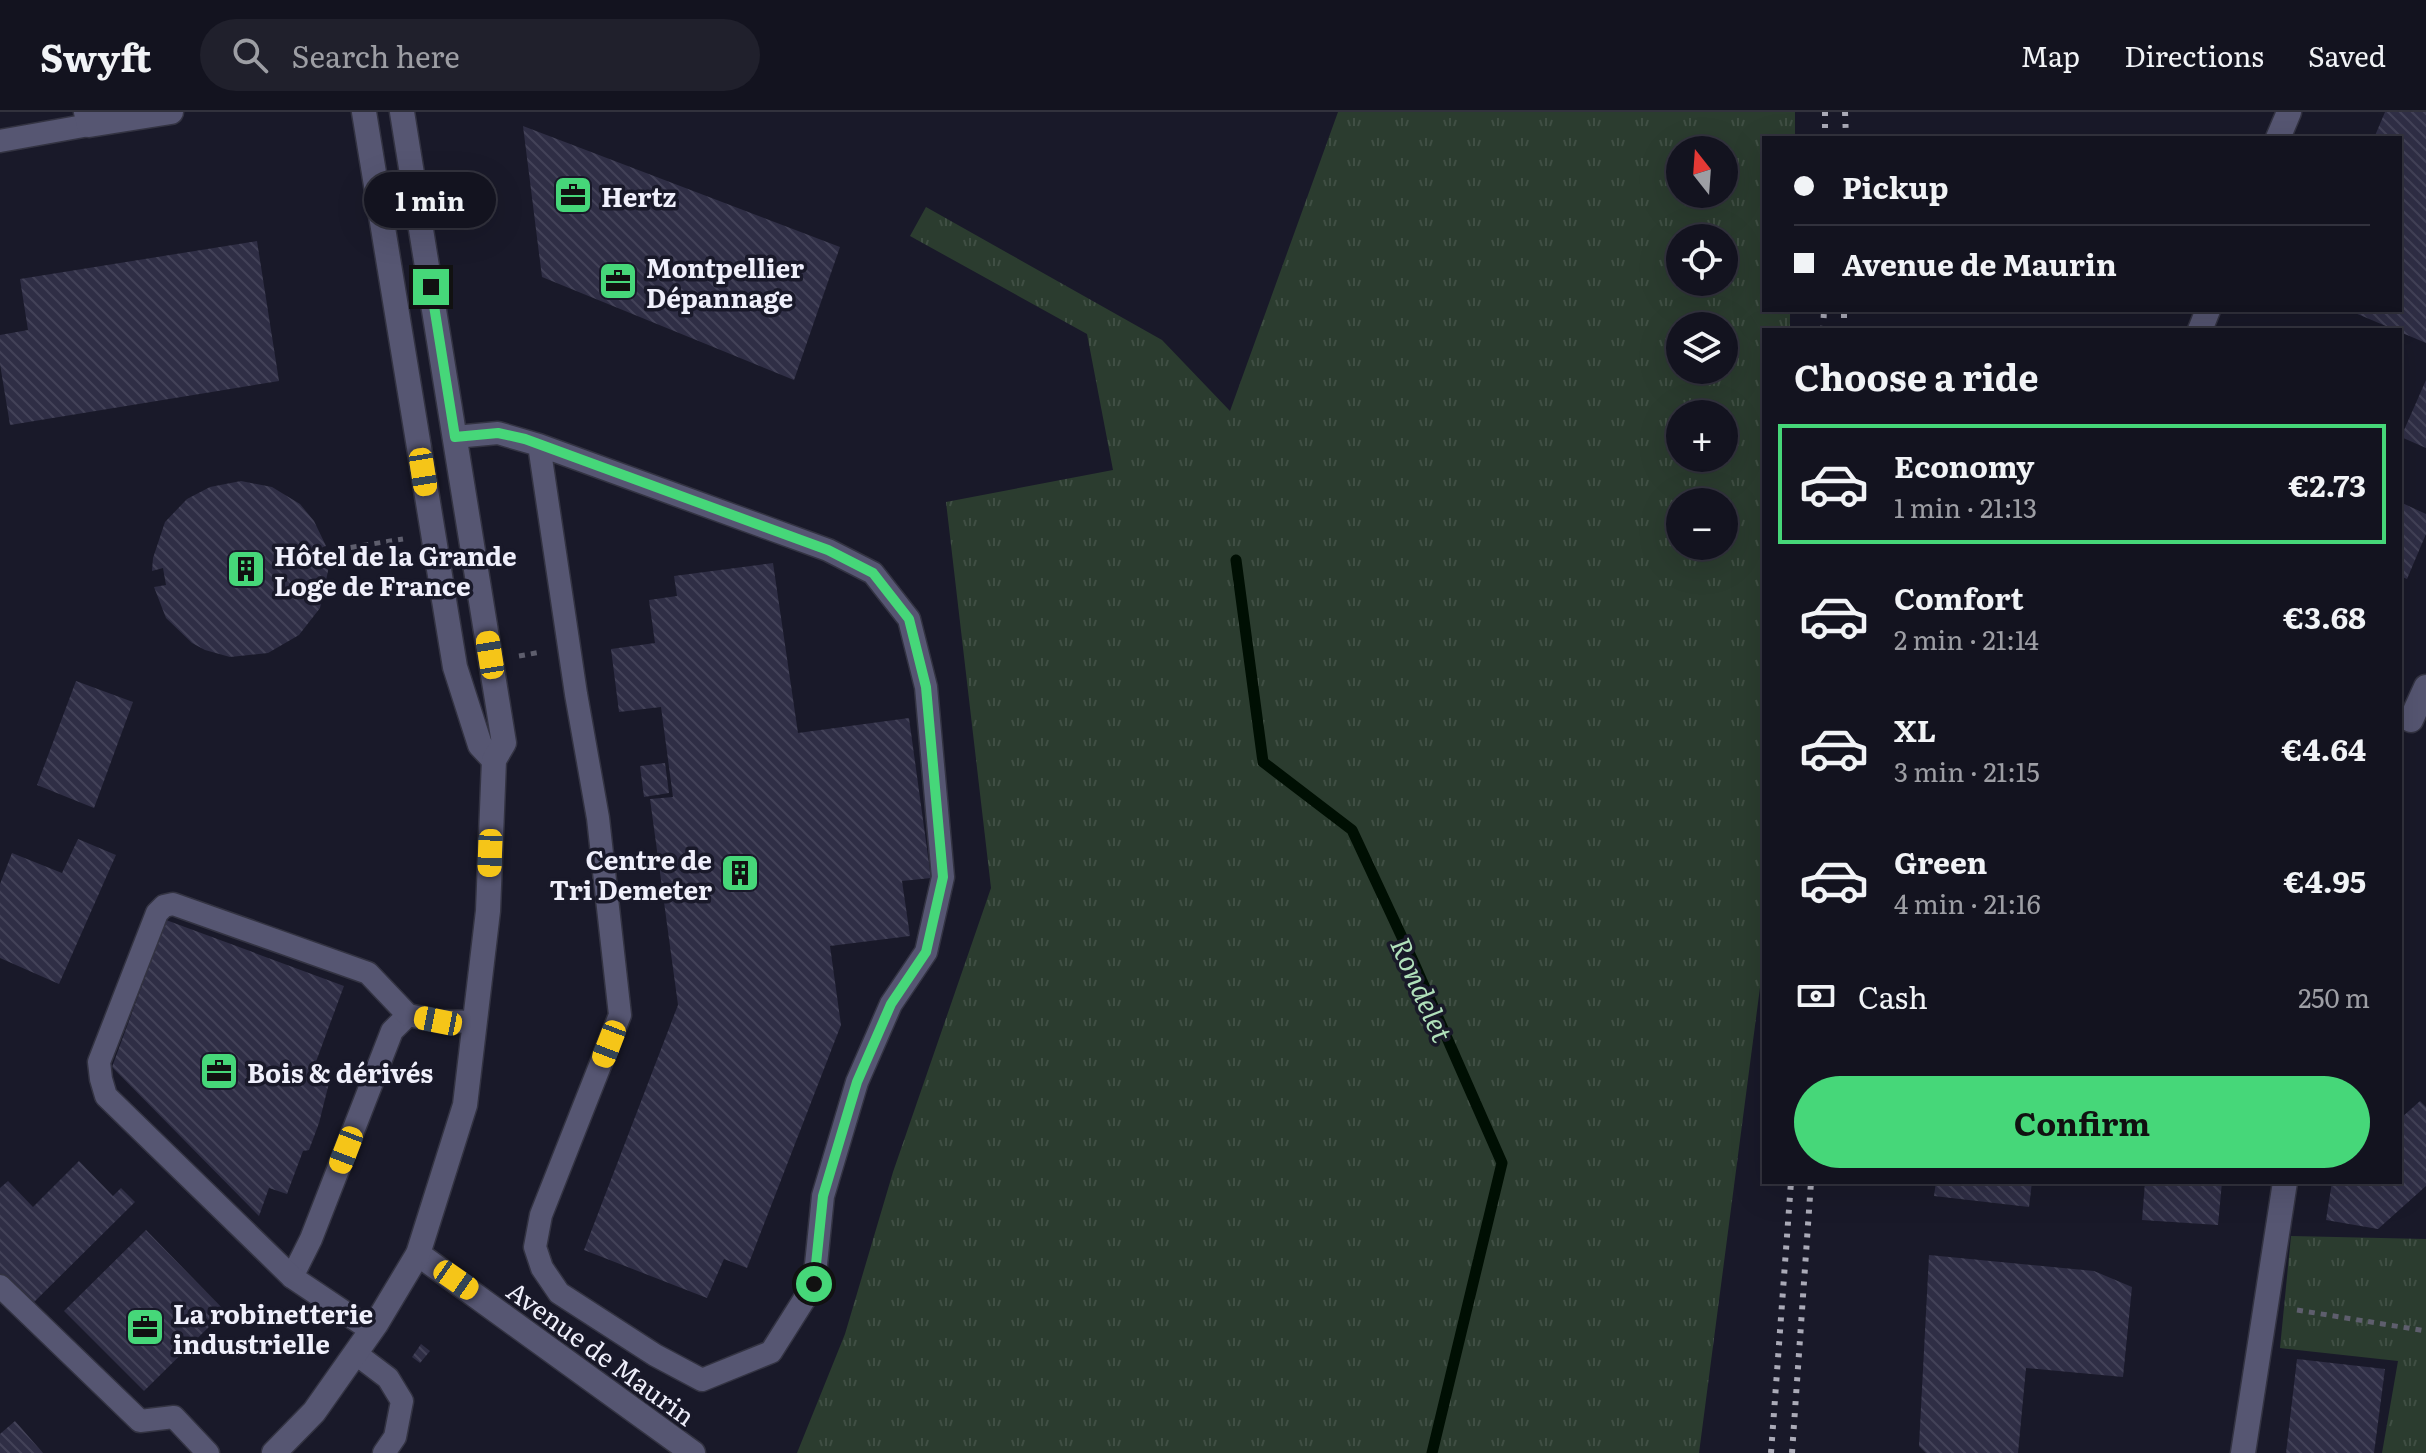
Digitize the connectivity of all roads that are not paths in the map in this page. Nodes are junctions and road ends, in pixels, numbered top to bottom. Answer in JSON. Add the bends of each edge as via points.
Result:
{"nodes":[{"id":1,"x":171,"y":112,"type":"edge"},
{"id":2,"x":364,"y":112,"type":"edge"},
{"id":3,"x":402,"y":112,"type":"edge"},
{"id":4,"x":2289,"y":112,"type":"edge"},
{"id":5,"x":88,"y":118,"type":"edge"},
{"id":6,"x":2279,"y":136,"type":"edge"},
{"id":7,"x":0,"y":141,"type":"edge"},
{"id":8,"x":455,"y":437,"type":"junction"},
{"id":9,"x":418,"y":444,"type":"junction"},
{"id":10,"x":539,"y":445,"type":"junction"},
{"id":11,"x":2426,"y":687,"type":"edge"},
{"id":12,"x":2412,"y":719,"type":"edge"},
{"id":13,"x":494,"y":760,"type":"junction"},
{"id":14,"x":408,"y":1015,"type":"junction"},
{"id":15,"x":475,"y":1022,"type":"junction"},
{"id":16,"x":2285,"y":1184,"type":"edge"},
{"id":17,"x":418,"y":1254,"type":"junction"},
{"id":18,"x":292,"y":1277,"type":"junction"},
{"id":19,"x":0,"y":1286,"type":"edge"},
{"id":20,"x":371,"y":1330,"type":"junction"},
{"id":21,"x":355,"y":1353,"type":"junction"},
{"id":22,"x":208,"y":1453,"type":"edge"},
{"id":23,"x":274,"y":1453,"type":"edge"},
{"id":24,"x":384,"y":1453,"type":"edge"},
{"id":25,"x":693,"y":1453,"type":"edge"},
{"id":26,"x":2243,"y":1453,"type":"edge"}],
"edges":[{"from":1,"to":5,"type":"street"},
{"from":2,"to":9,"type":"street"},
{"from":3,"to":8,"type":"street"},
{"from":4,"to":6,"type":"street"},
{"from":5,"to":7,"type":"lane"},
{"from":8,"to":9,"type":"street"},
{"from":8,"to":10,"type":"lane","via":[[498,433]]},
{"from":8,"to":13,"type":"street","via":[[504,743]]},
{"from":9,"to":13,"type":"street","via":[[455,667],[480,745]]},
{"from":10,"to":10,"type":"lane","via":[[598,818],[620,1015],[541,1215],[535,1247],[559,1293],[702,1380],[771,1352],[814,1284],[823,1196],[857,1082],[891,1004],[926,952],[943,877],[926,687],[909,619],[873,573],[828,550]]},
{"from":11,"to":12,"type":"street"},
{"from":13,"to":15,"type":"street","via":[[488,911]]},
{"from":14,"to":15,"type":"lane"},
{"from":14,"to":18,"type":"lane","via":[[392,1031]]},
{"from":14,"to":18,"type":"lane","via":[[368,973],[173,904],[157,913],[99,1062],[106,1096]]},
{"from":15,"to":17,"type":"street","via":[[465,1105]]},
{"from":16,"to":26,"type":"street"},
{"from":17,"to":20,"type":"street"},
{"from":17,"to":25,"type":"street","name":"Avenue de Maurin"},
{"from":18,"to":20,"type":"lane"},
{"from":19,"to":22,"type":"lane","via":[[140,1421],[174,1417]]},
{"from":20,"to":21,"type":"street"},
{"from":21,"to":23,"type":"street","via":[[314,1412]]},
{"from":21,"to":24,"type":"lane","via":[[388,1378],[402,1401],[395,1437]]}]}
